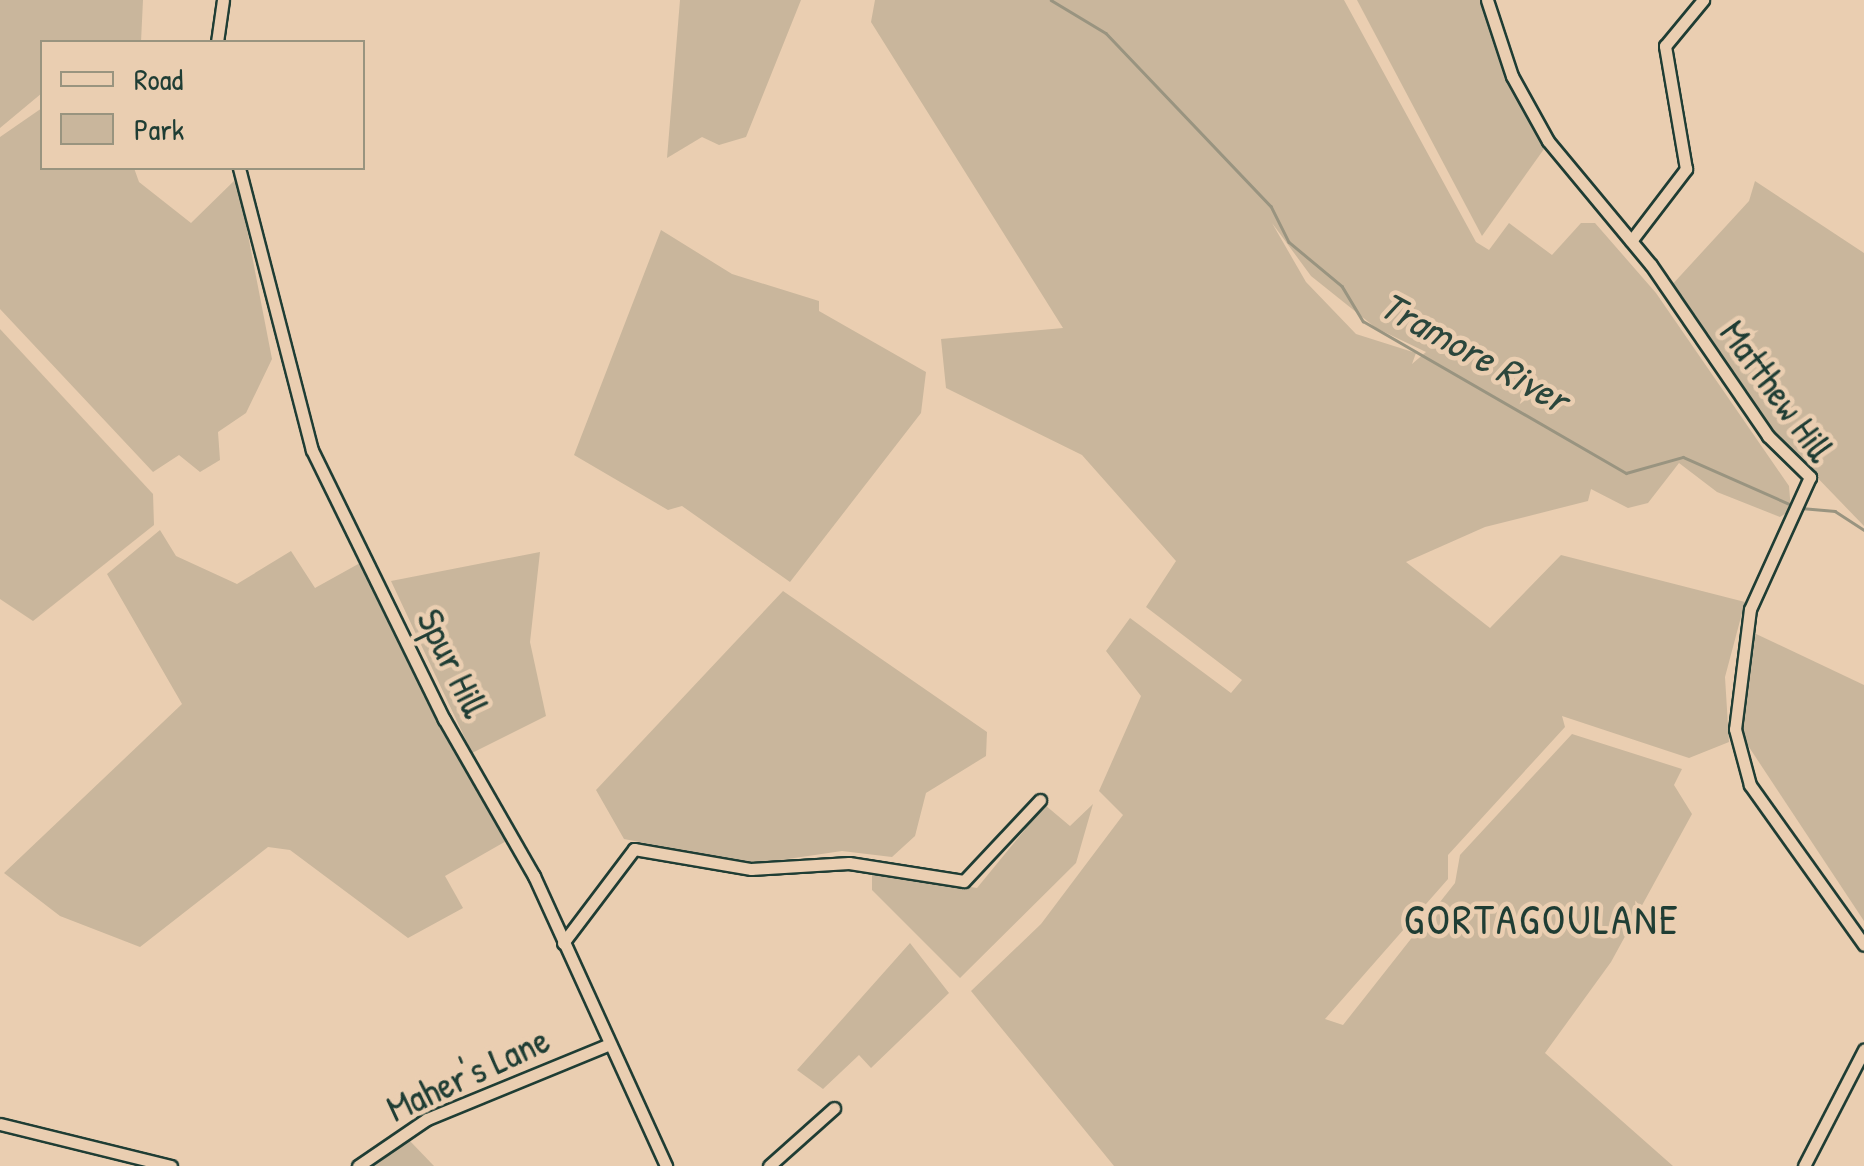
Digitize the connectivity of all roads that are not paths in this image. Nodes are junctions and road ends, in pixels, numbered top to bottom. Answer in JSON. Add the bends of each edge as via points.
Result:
{"nodes":[{"id":1,"x":224,"y":0,"type":"edge"},
{"id":2,"x":1486,"y":0,"type":"edge"},
{"id":3,"x":1703,"y":0,"type":"edge"},
{"id":4,"x":217,"y":40,"type":"edge"},
{"id":5,"x":240,"y":170,"type":"edge"},
{"id":6,"x":1631,"y":241,"type":"junction"},
{"id":7,"x":1040,"y":800,"type":"dead end"},
{"id":8,"x":564,"y":943,"type":"junction"},
{"id":9,"x":1864,"y":946,"type":"edge"},
{"id":10,"x":606,"y":1044,"type":"junction"},
{"id":11,"x":1864,"y":1050,"type":"edge"},
{"id":12,"x":834,"y":1108,"type":"dead end"},
{"id":13,"x":0,"y":1124,"type":"edge"},
{"id":14,"x":171,"y":1166,"type":"edge"},
{"id":15,"x":358,"y":1166,"type":"edge"},
{"id":16,"x":666,"y":1166,"type":"edge"},
{"id":17,"x":768,"y":1166,"type":"edge"},
{"id":18,"x":1804,"y":1166,"type":"edge"}],
"edges":[{"from":1,"to":4,"type":"street"},
{"from":2,"to":6,"type":"street","name":"Matthew Hill","via":[[1512,76],[1548,141]]},
{"from":3,"to":6,"type":"street","via":[[1665,46],[1686,169]]},
{"from":5,"to":8,"type":"street","name":"Spur Hill","via":[[312,450]]},
{"from":6,"to":9,"type":"street","name":"Matthew Hill","via":[[1768,436],[1810,477],[1802,509],[1746,624],[1735,728],[1750,785]]},
{"from":7,"to":8,"type":"street","via":[[964,881],[849,863],[752,869],[634,850]]},
{"from":8,"to":10,"type":"street","name":"Spur Hill"},
{"from":10,"to":15,"type":"street","name":"Maher's Lane","via":[[427,1118]]},
{"from":10,"to":16,"type":"street","name":"Spur Hill"},
{"from":11,"to":18,"type":"street"},
{"from":12,"to":17,"type":"street"},
{"from":13,"to":14,"type":"street"}]}
